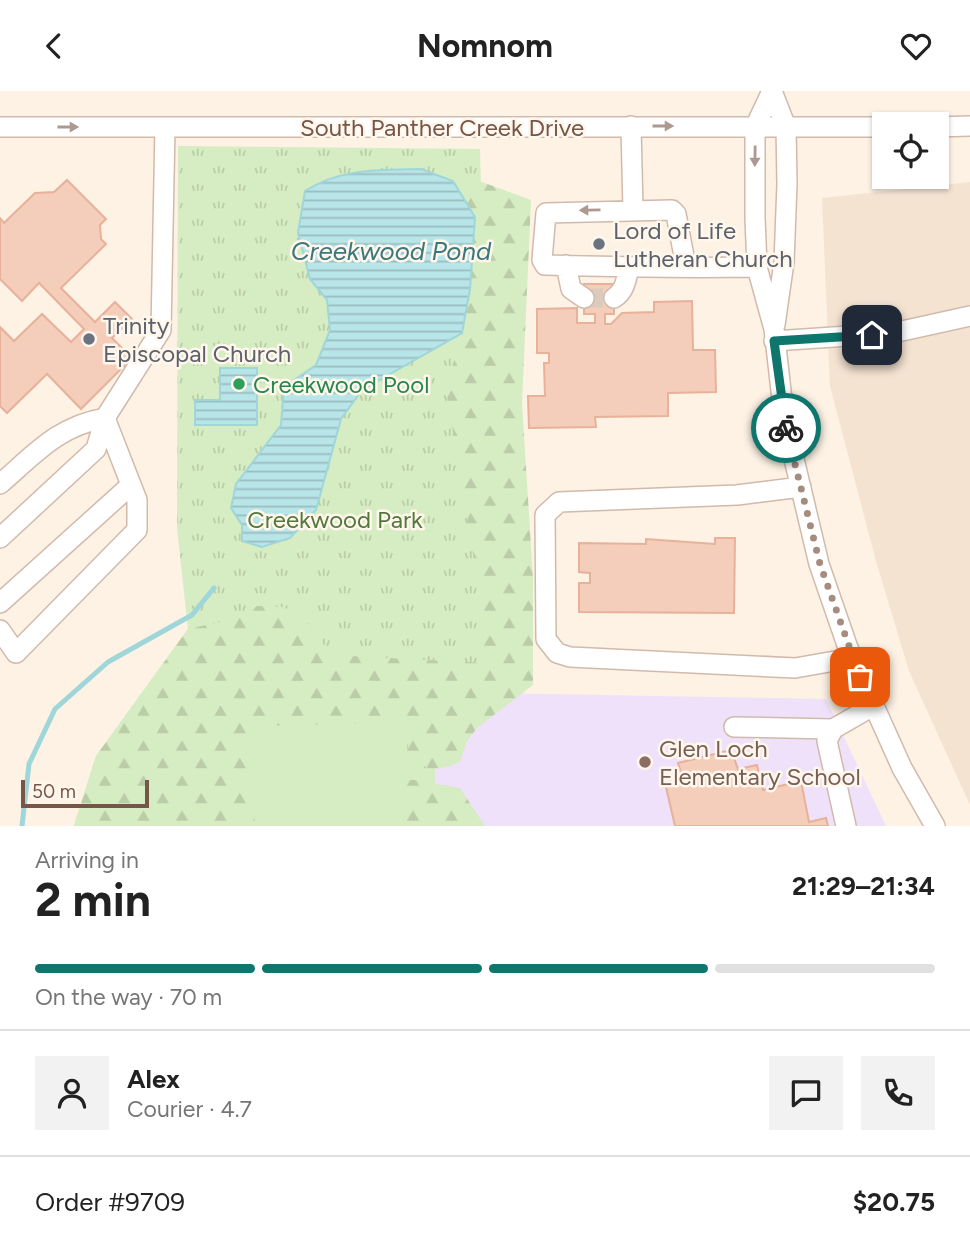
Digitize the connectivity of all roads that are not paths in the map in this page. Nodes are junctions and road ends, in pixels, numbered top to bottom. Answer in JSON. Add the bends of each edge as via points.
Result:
{"nodes":[{"id":1,"x":631,"y":126,"type":"junction"},
{"id":2,"x":970,"y":126,"type":"edge"},
{"id":3,"x":0,"y":127,"type":"edge"},
{"id":4,"x":165,"y":127,"type":"junction"},
{"id":5,"x":755,"y":127,"type":"junction"},
{"id":6,"x":786,"y":127,"type":"junction"},
{"id":7,"x":872,"y":127,"type":"edge"},
{"id":8,"x":949,"y":127,"type":"edge"},
{"id":9,"x":633,"y":210,"type":"junction"},
{"id":10,"x":566,"y":265,"type":"junction"},
{"id":11,"x":686,"y":267,"type":"junction"},
{"id":12,"x":757,"y":267,"type":"junction"},
{"id":13,"x":629,"y":268,"type":"junction"},
{"id":14,"x":614,"y":297,"type":"dead end"},
{"id":15,"x":584,"y":298,"type":"dead end"},
{"id":16,"x":970,"y":316,"type":"edge"},
{"id":17,"x":774,"y":335,"type":"junction"},
{"id":18,"x":105,"y":418,"type":"junction"},
{"id":19,"x":0,"y":484,"type":"edge"},
{"id":20,"x":131,"y":485,"type":"junction"},
{"id":21,"x":801,"y":487,"type":"junction"},
{"id":22,"x":0,"y":538,"type":"edge"},
{"id":23,"x":0,"y":603,"type":"edge"},
{"id":24,"x":0,"y":630,"type":"edge"},
{"id":25,"x":852,"y":657,"type":"junction"},
{"id":26,"x":873,"y":706,"type":"junction"},
{"id":27,"x":734,"y":727,"type":"dead end"},
{"id":28,"x":833,"y":729,"type":"junction"},
{"id":29,"x":846,"y":826,"type":"edge"},
{"id":30,"x":935,"y":826,"type":"edge"}],
"edges":[{"from":1,"to":4,"type":"street","name":"South Panther Creek Drive"},
{"from":1,"to":5,"type":"street","name":"South Panther Creek Drive","one_way":true},
{"from":1,"to":9,"type":"street"},
{"from":2,"to":8,"type":"street"},
{"from":3,"to":4,"type":"street","name":"South Panther Creek Drive","one_way":true},
{"from":4,"to":18,"type":"street","via":[[161,330]]},
{"from":5,"to":6,"type":"street","name":"South Panther Creek Drive"},
{"from":5,"to":6,"type":"street","via":[[772,91]]},
{"from":5,"to":12,"type":"street","one_way":true},
{"from":6,"to":7,"type":"street","name":"South Panther Creek Drive"},
{"from":6,"to":17,"type":"street","via":[[786,223]]},
{"from":9,"to":10,"type":"street","one_way":true,"via":[[546,213],[542,260],[545,265]]},
{"from":9,"to":11,"type":"street","via":[[672,210]]},
{"from":10,"to":13,"type":"street"},
{"from":10,"to":15,"type":"street","via":[[571,289]]},
{"from":11,"to":12,"type":"street"},
{"from":11,"to":13,"type":"street"},
{"from":12,"to":17,"type":"street"},
{"from":13,"to":14,"type":"street","via":[[621,293]]},
{"from":16,"to":17,"type":"street","via":[[893,333]]},
{"from":17,"to":21,"type":"street","via":[[784,417]]},
{"from":18,"to":19,"type":"street","via":[[60,432]]},
{"from":18,"to":20,"type":"street"},
{"from":18,"to":22,"type":"street","via":[[96,449]]},
{"from":20,"to":23,"type":"street"},
{"from":20,"to":24,"type":"street","via":[[137,499],[137,530],[16,653]]},
{"from":21,"to":25,"type":"street","via":[[820,564]]},
{"from":21,"to":25,"type":"street","via":[[737,495],[559,502],[545,515],[546,639],[557,653],[570,657],[795,669]]},
{"from":25,"to":26,"type":"street"},
{"from":26,"to":28,"type":"street"},
{"from":26,"to":30,"type":"street"},
{"from":27,"to":28,"type":"street"},
{"from":28,"to":29,"type":"street","via":[[827,741],[828,755]]}]}
